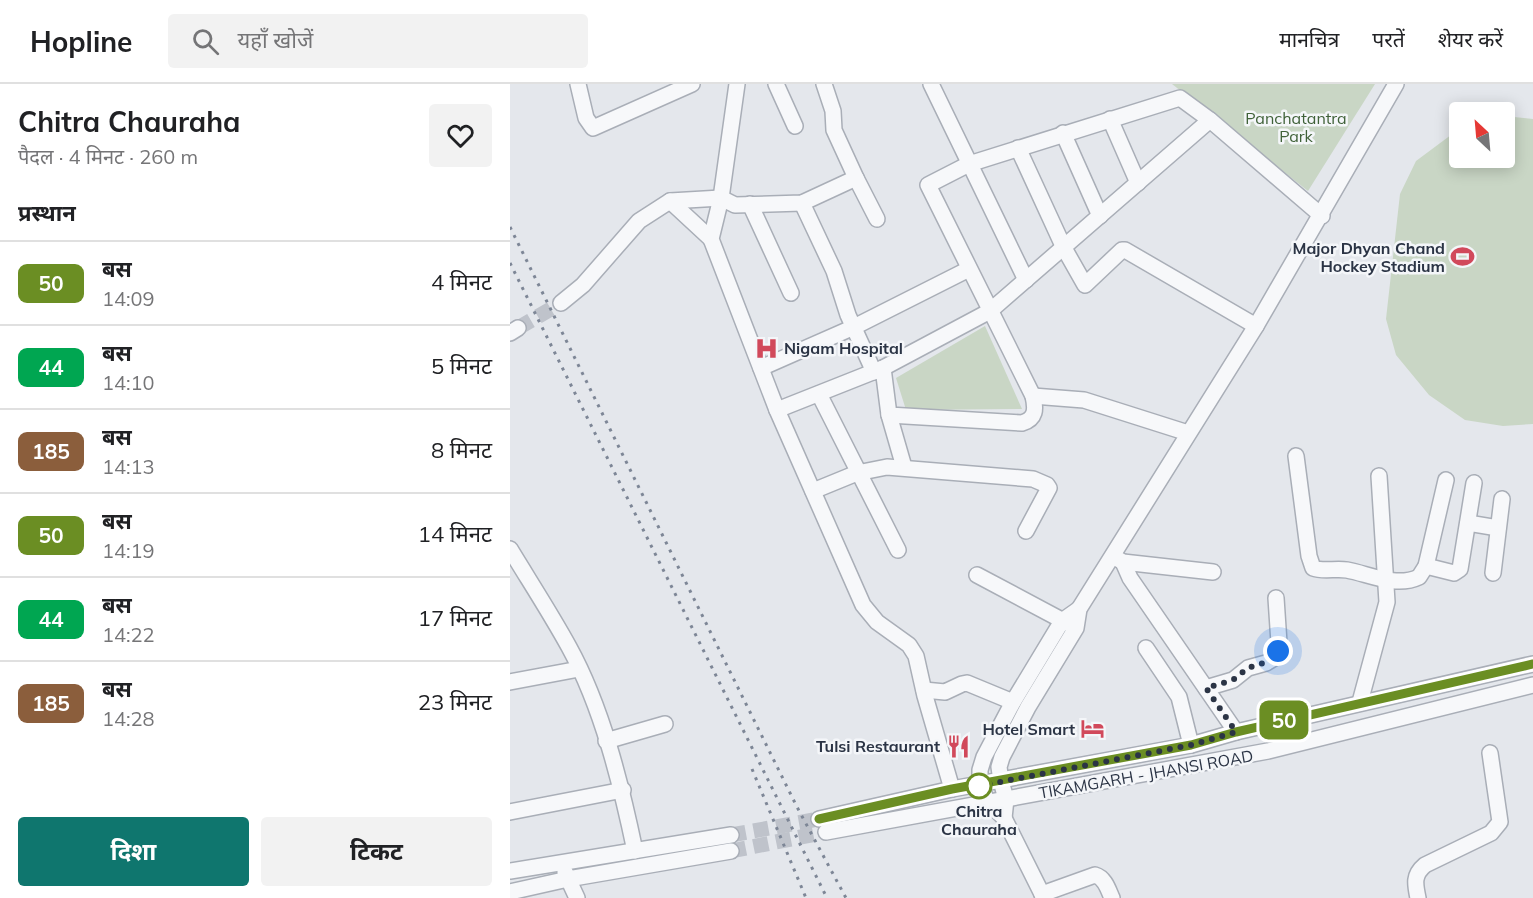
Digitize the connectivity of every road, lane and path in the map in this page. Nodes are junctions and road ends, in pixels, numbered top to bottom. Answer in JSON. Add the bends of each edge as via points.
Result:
{"nodes":[{"id":1,"x":578,"y":84,"type":"edge"},
{"id":2,"x":692,"y":84,"type":"edge"},
{"id":3,"x":737,"y":84,"type":"edge"},
{"id":4,"x":776,"y":84,"type":"edge"},
{"id":5,"x":824,"y":84,"type":"edge"},
{"id":6,"x":931,"y":84,"type":"edge"},
{"id":7,"x":1396,"y":84,"type":"edge"},
{"id":8,"x":1110,"y":119,"type":"junction"},
{"id":9,"x":1210,"y":120,"type":"junction"},
{"id":10,"x":795,"y":126,"type":"dead end"},
{"id":11,"x":1063,"y":133,"type":"junction"},
{"id":12,"x":1018,"y":148,"type":"junction"},
{"id":13,"x":969,"y":164,"type":"junction"},
{"id":14,"x":856,"y":178,"type":"junction"},
{"id":15,"x":1138,"y":183,"type":"junction"},
{"id":16,"x":721,"y":198,"type":"junction"},
{"id":17,"x":670,"y":201,"type":"junction"},
{"id":18,"x":802,"y":203,"type":"junction"},
{"id":19,"x":750,"y":204,"type":"junction"},
{"id":20,"x":1100,"y":216,"type":"junction"},
{"id":21,"x":1322,"y":216,"type":"junction"},
{"id":22,"x":877,"y":219,"type":"dead end"},
{"id":23,"x":711,"y":239,"type":"junction"},
{"id":24,"x":1064,"y":248,"type":"junction"},
{"id":25,"x":969,"y":269,"type":"junction"},
{"id":26,"x":1026,"y":280,"type":"junction"},
{"id":27,"x":790,"y":293,"type":"dead end"},
{"id":28,"x":561,"y":303,"type":"tunnel mouth"},
{"id":29,"x":990,"y":311,"type":"junction"},
{"id":30,"x":1256,"y":326,"type":"junction"},
{"id":31,"x":854,"y":327,"type":"junction"},
{"id":32,"x":761,"y":368,"type":"junction"},
{"id":33,"x":879,"y":370,"type":"junction"},
{"id":34,"x":819,"y":394,"type":"junction"},
{"id":35,"x":1033,"y":396,"type":"junction"},
{"id":36,"x":777,"y":410,"type":"junction"},
{"id":37,"x":890,"y":415,"type":"junction"},
{"id":38,"x":1188,"y":433,"type":"junction"},
{"id":39,"x":1296,"y":456,"type":"dead end"},
{"id":40,"x":904,"y":468,"type":"junction"},
{"id":41,"x":857,"y":472,"type":"junction"},
{"id":42,"x":1379,"y":476,"type":"dead end"},
{"id":43,"x":1446,"y":480,"type":"dead end"},
{"id":44,"x":1474,"y":483,"type":"dead end"},
{"id":45,"x":813,"y":491,"type":"junction"},
{"id":46,"x":1502,"y":499,"type":"dead end"},
{"id":47,"x":1468,"y":523,"type":"junction"},
{"id":48,"x":1498,"y":528,"type":"junction"},
{"id":49,"x":1026,"y":531,"type":"dead end"},
{"id":50,"x":898,"y":550,"type":"dead end"},
{"id":51,"x":513,"y":559,"type":"edge"},
{"id":52,"x":1117,"y":559,"type":"junction"},
{"id":53,"x":1426,"y":566,"type":"junction"},
{"id":54,"x":1213,"y":572,"type":"dead end"},
{"id":55,"x":1493,"y":573,"type":"dead end"},
{"id":56,"x":977,"y":575,"type":"dead end"},
{"id":57,"x":1387,"y":580,"type":"junction"},
{"id":58,"x":1276,"y":598,"type":"dead end"},
{"id":59,"x":1069,"y":624,"type":"junction"},
{"id":60,"x":1146,"y":648,"type":"dead end"},
{"id":61,"x":1533,"y":664,"type":"edge"},
{"id":62,"x":579,"y":669,"type":"junction"},
{"id":63,"x":510,"y":682,"type":"edge"},
{"id":64,"x":1533,"y":685,"type":"edge"},
{"id":65,"x":1206,"y":688,"type":"junction"},
{"id":66,"x":924,"y":690,"type":"junction"},
{"id":67,"x":1013,"y":702,"type":"junction"},
{"id":68,"x":1360,"y":702,"type":"junction"},
{"id":69,"x":665,"y":724,"type":"dead end"},
{"id":70,"x":1236,"y":732,"type":"junction"},
{"id":71,"x":606,"y":741,"type":"junction"},
{"id":72,"x":1191,"y":745,"type":"junction"},
{"id":73,"x":1490,"y":753,"type":"dead end"},
{"id":74,"x":1001,"y":781,"type":"junction"},
{"id":75,"x":980,"y":786,"type":"junction"},
{"id":76,"x":952,"y":789,"type":"junction"},
{"id":77,"x":623,"y":790,"type":"junction"},
{"id":78,"x":1006,"y":799,"type":"junction"},
{"id":79,"x":988,"y":802,"type":"junction"},
{"id":80,"x":510,"y":812,"type":"edge"},
{"id":81,"x":1004,"y":818,"type":"junction"},
{"id":82,"x":731,"y":835,"type":"tunnel mouth"},
{"id":83,"x":635,"y":851,"type":"junction"},
{"id":84,"x":731,"y":851,"type":"tunnel mouth"},
{"id":85,"x":559,"y":862,"type":"junction"},
{"id":86,"x":510,"y":871,"type":"edge"},
{"id":87,"x":568,"y":879,"type":"junction"},
{"id":88,"x":510,"y":892,"type":"edge"},
{"id":89,"x":1043,"y":896,"type":"edge"},
{"id":90,"x":577,"y":898,"type":"edge"},
{"id":91,"x":1112,"y":898,"type":"edge"},
{"id":92,"x":1418,"y":898,"type":"edge"}],
"edges":[{"from":1,"to":2,"type":"street","via":[[586,118],[593,128]]},
{"from":3,"to":16,"type":"street"},
{"from":4,"to":10,"type":"street"},
{"from":5,"to":14,"type":"street","via":[[833,111],[834,130]]},
{"from":6,"to":13,"type":"street"},
{"from":7,"to":21,"type":"street"},
{"from":8,"to":9,"type":"street","via":[[1180,98]]},
{"from":8,"to":11,"type":"street"},
{"from":8,"to":15,"type":"street"},
{"from":9,"to":15,"type":"street"},
{"from":9,"to":21,"type":"street"},
{"from":11,"to":12,"type":"street"},
{"from":11,"to":20,"type":"street"},
{"from":12,"to":13,"type":"street"},
{"from":12,"to":24,"type":"street"},
{"from":13,"to":25,"type":"street","via":[[928,185]]},
{"from":13,"to":26,"type":"street"},
{"from":14,"to":18,"type":"street"},
{"from":14,"to":22,"type":"street"},
{"from":15,"to":20,"type":"street"},
{"from":16,"to":17,"type":"street"},
{"from":16,"to":19,"type":"street","via":[[735,205]]},
{"from":16,"to":23,"type":"street"},
{"from":17,"to":23,"type":"street"},
{"from":17,"to":28,"type":"street","via":[[639,221],[583,285]]},
{"from":18,"to":19,"type":"street"},
{"from":18,"to":31,"type":"street","via":[[834,271]]},
{"from":19,"to":27,"type":"street"},
{"from":20,"to":24,"type":"street"},
{"from":21,"to":30,"type":"street"},
{"from":23,"to":32,"type":"street"},
{"from":24,"to":26,"type":"street"},
{"from":24,"to":30,"type":"street","via":[[1085,285],[1125,250]]},
{"from":25,"to":29,"type":"street"},
{"from":25,"to":31,"type":"street"},
{"from":26,"to":29,"type":"street"},
{"from":29,"to":33,"type":"street"},
{"from":29,"to":35,"type":"street"},
{"from":30,"to":38,"type":"street"},
{"from":31,"to":32,"type":"street"},
{"from":31,"to":33,"type":"street"},
{"from":32,"to":36,"type":"street"},
{"from":33,"to":34,"type":"street"},
{"from":33,"to":37,"type":"street"},
{"from":34,"to":36,"type":"street"},
{"from":34,"to":41,"type":"street"},
{"from":35,"to":37,"type":"street","via":[[1033,417],[1022,423]]},
{"from":35,"to":38,"type":"street","via":[[1084,400]]},
{"from":36,"to":45,"type":"street"},
{"from":37,"to":40,"type":"street"},
{"from":38,"to":52,"type":"street"},
{"from":39,"to":57,"type":"street","via":[[1313,568],[1347,570]]},
{"from":40,"to":41,"type":"street"},
{"from":40,"to":49,"type":"street","via":[[1024,478],[1047,485]]},
{"from":41,"to":45,"type":"street"},
{"from":41,"to":50,"type":"street"},
{"from":42,"to":57,"type":"street"},
{"from":43,"to":53,"type":"street"},
{"from":44,"to":47,"type":"street"},
{"from":45,"to":66,"type":"street","via":[[863,605],[877,622],[914,651]]},
{"from":46,"to":48,"type":"street"},
{"from":47,"to":48,"type":"street"},
{"from":47,"to":53,"type":"street","via":[[1458,572]]},
{"from":48,"to":55,"type":"street"},
{"from":51,"to":62,"type":"street","via":[[570,648]]},
{"from":52,"to":54,"type":"street"},
{"from":52,"to":59,"type":"street"},
{"from":52,"to":65,"type":"street"},
{"from":53,"to":57,"type":"street","via":[[1414,579]]},
{"from":56,"to":59,"type":"street"},
{"from":57,"to":68,"type":"street","via":[[1384,617]]},
{"from":58,"to":65,"type":"street","via":[[1279,643],[1275,657],[1248,668],[1233,680]]},
{"from":59,"to":67,"type":"street"},
{"from":59,"to":74,"type":"street","via":[[1006,747],[999,766]]},
{"from":60,"to":72,"type":"street","via":[[1179,697]]},
{"from":61,"to":68,"type":"street","name":"TIKAMGARH - JHANSI ROAD"},
{"from":62,"to":63,"type":"street"},
{"from":62,"to":71,"type":"street"},
{"from":64,"to":78,"type":"street","name":"TIKAMGARH - JHANSI ROAD","via":[[1268,751]]},
{"from":65,"to":70,"type":"street"},
{"from":66,"to":67,"type":"street","via":[[945,692],[968,683]]},
{"from":66,"to":76,"type":"street"},
{"from":67,"to":75,"type":"street","via":[[984,757]]},
{"from":68,"to":70,"type":"street","name":"TIKAMGARH - JHANSI ROAD"},
{"from":69,"to":71,"type":"street"},
{"from":70,"to":72,"type":"street","name":"TIKAMGARH - JHANSI ROAD"},
{"from":71,"to":77,"type":"street"},
{"from":72,"to":74,"type":"street","name":"TIKAMGARH - JHANSI ROAD"},
{"from":73,"to":92,"type":"street","via":[[1500,822],[1491,833],[1418,870]]},
{"from":74,"to":75,"type":"street","name":"TIKAMGARH - JHANSI ROAD"},
{"from":74,"to":78,"type":"street"},
{"from":75,"to":76,"type":"street","name":"TIKAMGARH - JHANSI ROAD"},
{"from":75,"to":79,"type":"street"},
{"from":76,"to":79,"type":"street","name":"TIKAMGARH - JHANSI ROAD","via":[[823,826]]},
{"from":77,"to":80,"type":"street"},
{"from":77,"to":83,"type":"street"},
{"from":78,"to":79,"type":"street","name":"TIKAMGARH - JHANSI ROAD"},
{"from":78,"to":81,"type":"street"},
{"from":79,"to":81,"type":"street"},
{"from":81,"to":89,"type":"street"},
{"from":82,"to":83,"type":"street"},
{"from":83,"to":85,"type":"street"},
{"from":84,"to":87,"type":"street"},
{"from":85,"to":86,"type":"street"},
{"from":85,"to":87,"type":"street"},
{"from":87,"to":88,"type":"street"},
{"from":87,"to":90,"type":"street"},
{"from":89,"to":91,"type":"street","via":[[1095,875],[1104,881]]}]}
